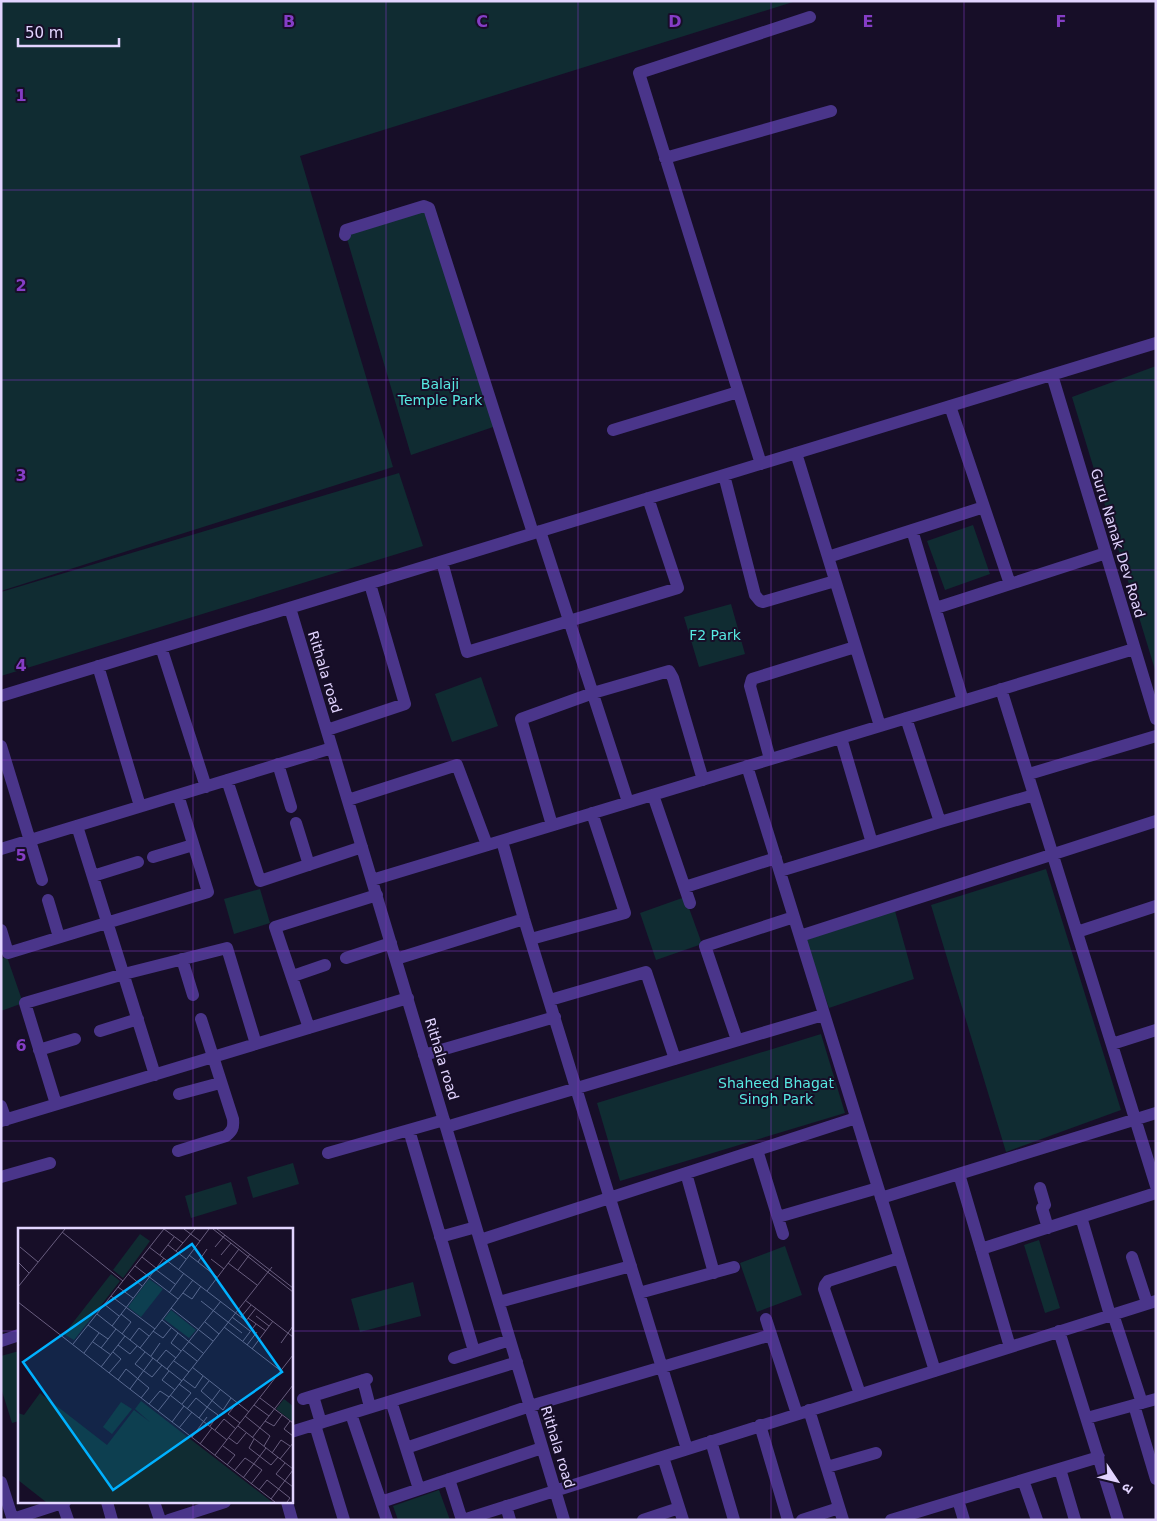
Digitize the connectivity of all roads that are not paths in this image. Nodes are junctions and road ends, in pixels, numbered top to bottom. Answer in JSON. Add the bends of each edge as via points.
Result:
{"nodes":[{"id":1,"x":810,"y":17,"type":"dead end"},
{"id":2,"x":831,"y":111,"type":"dead end"},
{"id":3,"x":665,"y":158,"type":"junction"},
{"id":4,"x":345,"y":235,"type":"dead end"},
{"id":5,"x":1156,"y":343,"type":"edge"},
{"id":6,"x":1052,"y":375,"type":"junction"},
{"id":7,"x":738,"y":392,"type":"junction"},
{"id":8,"x":950,"y":406,"type":"junction"},
{"id":9,"x":613,"y":430,"type":"dead end"},
{"id":10,"x":796,"y":453,"type":"junction"},
{"id":11,"x":761,"y":464,"type":"junction"},
{"id":12,"x":724,"y":475,"type":"junction"},
{"id":13,"x":648,"y":498,"type":"junction"},
{"id":14,"x":984,"y":507,"type":"junction"},
{"id":15,"x":912,"y":530,"type":"junction"},
{"id":16,"x":537,"y":532,"type":"junction"},
{"id":17,"x":1106,"y":554,"type":"junction"},
{"id":18,"x":828,"y":557,"type":"junction"},
{"id":19,"x":442,"y":562,"type":"junction"},
{"id":20,"x":835,"y":581,"type":"junction"},
{"id":21,"x":370,"y":584,"type":"junction"},
{"id":22,"x":1010,"y":584,"type":"junction"},
{"id":23,"x":290,"y":608,"type":"junction"},
{"id":24,"x":936,"y":608,"type":"junction"},
{"id":25,"x":569,"y":620,"type":"junction"},
{"id":26,"x":160,"y":647,"type":"junction"},
{"id":27,"x":855,"y":647,"type":"junction"},
{"id":28,"x":1134,"y":648,"type":"junction"},
{"id":29,"x":98,"y":666,"type":"junction"},
{"id":30,"x":1001,"y":689,"type":"junction"},
{"id":31,"x":593,"y":693,"type":"junction"},
{"id":32,"x":1,"y":696,"type":"edge"},
{"id":33,"x":962,"y":701,"type":"junction"},
{"id":34,"x":906,"y":718,"type":"junction"},
{"id":35,"x":1156,"y":719,"type":"edge"},
{"id":36,"x":880,"y":726,"type":"junction"},
{"id":37,"x":327,"y":730,"type":"junction"},
{"id":38,"x":1156,"y":736,"type":"edge"},
{"id":39,"x":841,"y":738,"type":"junction"},
{"id":40,"x":1,"y":746,"type":"edge"},
{"id":41,"x":332,"y":748,"type":"junction"},
{"id":42,"x":770,"y":759,"type":"junction"},
{"id":43,"x":278,"y":764,"type":"junction"},
{"id":44,"x":747,"y":766,"type":"junction"},
{"id":45,"x":1028,"y":774,"type":"junction"},
{"id":46,"x":227,"y":780,"type":"junction"},
{"id":47,"x":703,"y":780,"type":"junction"},
{"id":48,"x":206,"y":787,"type":"junction"},
{"id":49,"x":178,"y":795,"type":"junction"},
{"id":50,"x":1034,"y":795,"type":"junction"},
{"id":51,"x":653,"y":796,"type":"junction"},
{"id":52,"x":348,"y":800,"type":"junction"},
{"id":53,"x":628,"y":802,"type":"junction"},
{"id":54,"x":140,"y":806,"type":"junction"},
{"id":55,"x":291,"y":807,"type":"dead end"},
{"id":56,"x":592,"y":813,"type":"junction"},
{"id":57,"x":940,"y":822,"type":"junction"},
{"id":58,"x":1156,"y":822,"type":"edge"},
{"id":59,"x":296,"y":824,"type":"dead end"},
{"id":60,"x":552,"y":825,"type":"junction"},
{"id":61,"x":78,"y":826,"type":"junction"},
{"id":62,"x":30,"y":841,"type":"junction"},
{"id":63,"x":502,"y":841,"type":"junction"},
{"id":64,"x":872,"y":843,"type":"junction"},
{"id":65,"x":193,"y":845,"type":"junction"},
{"id":66,"x":487,"y":845,"type":"junction"},
{"id":67,"x":362,"y":847,"type":"junction"},
{"id":68,"x":1,"y":849,"type":"edge"},
{"id":69,"x":1053,"y":855,"type":"junction"},
{"id":70,"x":153,"y":858,"type":"dead end"},
{"id":71,"x":776,"y":858,"type":"junction"},
{"id":72,"x":138,"y":862,"type":"dead end"},
{"id":73,"x":309,"y":865,"type":"junction"},
{"id":74,"x":780,"y":871,"type":"junction"},
{"id":75,"x":93,"y":876,"type":"junction"},
{"id":76,"x":42,"y":880,"type":"dead end"},
{"id":77,"x":372,"y":880,"type":"junction"},
{"id":78,"x":685,"y":887,"type":"junction"},
{"id":79,"x":377,"y":895,"type":"junction"},
{"id":80,"x":48,"y":900,"type":"dead end"},
{"id":81,"x":690,"y":903,"type":"dead end"},
{"id":82,"x":1156,"y":906,"type":"edge"},
{"id":83,"x":794,"y":917,"type":"junction"},
{"id":84,"x":524,"y":919,"type":"junction"},
{"id":85,"x":108,"y":922,"type":"junction"},
{"id":86,"x":1,"y":930,"type":"edge"},
{"id":87,"x":1077,"y":932,"type":"junction"},
{"id":88,"x":800,"y":936,"type":"junction"},
{"id":89,"x":59,"y":937,"type":"junction"},
{"id":90,"x":532,"y":939,"type":"junction"},
{"id":91,"x":391,"y":943,"type":"junction"},
{"id":92,"x":346,"y":958,"type":"dead end"},
{"id":93,"x":182,"y":959,"type":"junction"},
{"id":94,"x":396,"y":959,"type":"junction"},
{"id":95,"x":325,"y":965,"type":"dead end"},
{"id":96,"x":124,"y":974,"type":"junction"},
{"id":97,"x":293,"y":976,"type":"junction"},
{"id":98,"x":193,"y":996,"type":"dead end"},
{"id":99,"x":408,"y":998,"type":"junction"},
{"id":100,"x":550,"y":1000,"type":"junction"},
{"id":101,"x":823,"y":1015,"type":"junction"},
{"id":102,"x":555,"y":1017,"type":"junction"},
{"id":103,"x":138,"y":1019,"type":"junction"},
{"id":104,"x":201,"y":1019,"type":"dead end"},
{"id":105,"x":309,"y":1028,"type":"junction"},
{"id":106,"x":1156,"y":1030,"type":"edge"},
{"id":107,"x":100,"y":1031,"type":"dead end"},
{"id":108,"x":74,"y":1039,"type":"dead end"},
{"id":109,"x":737,"y":1040,"type":"junction"},
{"id":110,"x":256,"y":1044,"type":"junction"},
{"id":111,"x":1112,"y":1044,"type":"junction"},
{"id":112,"x":39,"y":1050,"type":"junction"},
{"id":113,"x":424,"y":1055,"type":"junction"},
{"id":114,"x":212,"y":1057,"type":"junction"},
{"id":115,"x":675,"y":1059,"type":"junction"},
{"id":116,"x":155,"y":1074,"type":"junction"},
{"id":117,"x":220,"y":1083,"type":"junction"},
{"id":118,"x":577,"y":1088,"type":"junction"},
{"id":119,"x":179,"y":1094,"type":"dead end"},
{"id":120,"x":56,"y":1104,"type":"junction"},
{"id":121,"x":1,"y":1106,"type":"edge"},
{"id":122,"x":1156,"y":1113,"type":"edge"},
{"id":123,"x":856,"y":1118,"type":"junction"},
{"id":124,"x":3,"y":1120,"type":"edge"},
{"id":125,"x":1135,"y":1120,"type":"junction"},
{"id":126,"x":445,"y":1123,"type":"junction"},
{"id":127,"x":409,"y":1130,"type":"junction"},
{"id":128,"x":756,"y":1150,"type":"junction"},
{"id":129,"x":178,"y":1151,"type":"dead end"},
{"id":130,"x":328,"y":1153,"type":"dead end"},
{"id":131,"x":50,"y":1163,"type":"dead end"},
{"id":132,"x":686,"y":1173,"type":"junction"},
{"id":133,"x":959,"y":1174,"type":"junction"},
{"id":134,"x":1,"y":1177,"type":"edge"},
{"id":135,"x":1156,"y":1186,"type":"edge"},
{"id":136,"x":1040,"y":1188,"type":"dead end"},
{"id":137,"x":880,"y":1193,"type":"junction"},
{"id":138,"x":1156,"y":1193,"type":"edge"},
{"id":139,"x":610,"y":1198,"type":"junction"},
{"id":140,"x":778,"y":1217,"type":"junction"},
{"id":141,"x":1081,"y":1217,"type":"junction"},
{"id":142,"x":476,"y":1227,"type":"junction"},
{"id":143,"x":1048,"y":1228,"type":"junction"},
{"id":144,"x":784,"y":1234,"type":"dead end"},
{"id":145,"x":440,"y":1237,"type":"junction"},
{"id":146,"x":480,"y":1240,"type":"junction"},
{"id":147,"x":981,"y":1249,"type":"junction"},
{"id":148,"x":1132,"y":1257,"type":"dead end"},
{"id":149,"x":899,"y":1258,"type":"junction"},
{"id":150,"x":631,"y":1266,"type":"junction"},
{"id":151,"x":734,"y":1267,"type":"dead end"},
{"id":152,"x":714,"y":1273,"type":"junction"},
{"id":153,"x":639,"y":1293,"type":"junction"},
{"id":154,"x":499,"y":1302,"type":"junction"},
{"id":155,"x":1151,"y":1302,"type":"edge"},
{"id":156,"x":1112,"y":1315,"type":"junction"},
{"id":157,"x":766,"y":1319,"type":"dead end"},
{"id":158,"x":1059,"y":1331,"type":"junction"},
{"id":159,"x":18,"y":1335,"type":"edge"},
{"id":160,"x":771,"y":1335,"type":"junction"},
{"id":161,"x":510,"y":1340,"type":"junction"},
{"id":162,"x":1,"y":1341,"type":"edge"},
{"id":163,"x":1010,"y":1347,"type":"junction"},
{"id":164,"x":474,"y":1351,"type":"junction"},
{"id":165,"x":454,"y":1358,"type":"dead end"},
{"id":166,"x":517,"y":1362,"type":"junction"},
{"id":167,"x":662,"y":1367,"type":"junction"},
{"id":168,"x":935,"y":1371,"type":"junction"},
{"id":169,"x":860,"y":1394,"type":"junction"},
{"id":170,"x":1156,"y":1399,"type":"edge"},
{"id":171,"x":391,"y":1401,"type":"junction"},
{"id":172,"x":1138,"y":1404,"type":"junction"},
{"id":173,"x":530,"y":1406,"type":"junction"},
{"id":174,"x":370,"y":1408,"type":"junction"},
{"id":175,"x":809,"y":1410,"type":"junction"},
{"id":176,"x":351,"y":1414,"type":"junction"},
{"id":177,"x":797,"y":1414,"type":"junction"},
{"id":178,"x":1087,"y":1418,"type":"junction"},
{"id":179,"x":318,"y":1424,"type":"junction"},
{"id":180,"x":760,"y":1425,"type":"junction"},
{"id":181,"x":292,"y":1432,"type":"edge"},
{"id":182,"x":711,"y":1441,"type":"junction"},
{"id":183,"x":406,"y":1448,"type":"junction"},
{"id":184,"x":542,"y":1448,"type":"junction"},
{"id":185,"x":686,"y":1449,"type":"junction"},
{"id":186,"x":876,"y":1453,"type":"dead end"},
{"id":187,"x":1099,"y":1456,"type":"junction"},
{"id":188,"x":662,"y":1457,"type":"junction"},
{"id":189,"x":827,"y":1467,"type":"junction"},
{"id":190,"x":1060,"y":1468,"type":"junction"},
{"id":191,"x":449,"y":1479,"type":"junction"},
{"id":192,"x":1156,"y":1479,"type":"edge"},
{"id":193,"x":1023,"y":1480,"type":"junction"},
{"id":194,"x":1,"y":1482,"type":"edge"},
{"id":195,"x":419,"y":1489,"type":"junction"},
{"id":196,"x":555,"y":1491,"type":"junction"},
{"id":197,"x":958,"y":1500,"type":"junction"},
{"id":198,"x":381,"y":1502,"type":"junction"},
{"id":199,"x":61,"y":1504,"type":"edge"},
{"id":200,"x":64,"y":1504,"type":"edge"},
{"id":201,"x":108,"y":1504,"type":"edge"},
{"id":202,"x":155,"y":1504,"type":"edge"},
{"id":203,"x":219,"y":1504,"type":"edge"},
{"id":204,"x":288,"y":1504,"type":"edge"},
{"id":205,"x":506,"y":1506,"type":"junction"},
{"id":206,"x":681,"y":1514,"type":"edge"},
{"id":207,"x":841,"y":1514,"type":"edge"},
{"id":208,"x":13,"y":1519,"type":"edge"},
{"id":209,"x":68,"y":1520,"type":"edge"},
{"id":210,"x":112,"y":1520,"type":"edge"},
{"id":211,"x":160,"y":1520,"type":"edge"},
{"id":212,"x":169,"y":1520,"type":"edge"},
{"id":213,"x":292,"y":1520,"type":"edge"},
{"id":214,"x":344,"y":1520,"type":"edge"},
{"id":215,"x":387,"y":1520,"type":"edge"},
{"id":216,"x":463,"y":1520,"type":"edge"},
{"id":217,"x":510,"y":1520,"type":"edge"},
{"id":218,"x":564,"y":1520,"type":"edge"},
{"id":219,"x":642,"y":1520,"type":"edge"},
{"id":220,"x":734,"y":1520,"type":"edge"},
{"id":221,"x":788,"y":1520,"type":"edge"},
{"id":222,"x":802,"y":1520,"type":"edge"},
{"id":223,"x":891,"y":1520,"type":"edge"},
{"id":224,"x":964,"y":1520,"type":"edge"},
{"id":225,"x":1037,"y":1520,"type":"edge"},
{"id":226,"x":1075,"y":1520,"type":"edge"},
{"id":227,"x":1118,"y":1520,"type":"edge"}],
"edges":[{"from":1,"to":3,"type":"street","via":[[639,72]]},
{"from":2,"to":3,"type":"street"},
{"from":3,"to":7,"type":"street"},
{"from":4,"to":16,"type":"street","via":[[346,230],[424,206],[429,208]]},
{"from":5,"to":6,"type":"street"},
{"from":6,"to":8,"type":"street"},
{"from":6,"to":17,"type":"street","name":"Guru Nanak Dev Road"},
{"from":7,"to":9,"type":"street"},
{"from":7,"to":11,"type":"street"},
{"from":8,"to":10,"type":"street"},
{"from":8,"to":14,"type":"street"},
{"from":10,"to":11,"type":"street"},
{"from":10,"to":18,"type":"street"},
{"from":11,"to":12,"type":"street"},
{"from":12,"to":13,"type":"street"},
{"from":12,"to":20,"type":"street","via":[[755,595],[760,601]]},
{"from":13,"to":16,"type":"street"},
{"from":13,"to":25,"type":"street","via":[[678,588]]},
{"from":14,"to":15,"type":"street"},
{"from":14,"to":22,"type":"street"},
{"from":15,"to":18,"type":"street"},
{"from":15,"to":24,"type":"street"},
{"from":16,"to":19,"type":"street"},
{"from":16,"to":25,"type":"street"},
{"from":17,"to":22,"type":"street"},
{"from":17,"to":28,"type":"street","name":"Guru Nanak Dev Road"},
{"from":18,"to":20,"type":"street"},
{"from":19,"to":21,"type":"street"},
{"from":19,"to":25,"type":"street","via":[[467,652]]},
{"from":20,"to":27,"type":"street"},
{"from":21,"to":23,"type":"street"},
{"from":21,"to":37,"type":"street","via":[[405,704]]},
{"from":22,"to":24,"type":"street"},
{"from":23,"to":26,"type":"street"},
{"from":23,"to":37,"type":"street","name":"Rithala road"},
{"from":24,"to":33,"type":"street"},
{"from":25,"to":31,"type":"street"},
{"from":26,"to":29,"type":"street"},
{"from":26,"to":48,"type":"street"},
{"from":27,"to":36,"type":"street"},
{"from":27,"to":42,"type":"street","via":[[752,679],[750,686]]},
{"from":28,"to":30,"type":"street"},
{"from":28,"to":35,"type":"street","name":"Guru Nanak Dev Road"},
{"from":29,"to":32,"type":"street"},
{"from":29,"to":54,"type":"street"},
{"from":30,"to":33,"type":"street"},
{"from":30,"to":45,"type":"street"},
{"from":31,"to":47,"type":"street","via":[[669,671]]},
{"from":31,"to":53,"type":"street"},
{"from":31,"to":60,"type":"street","via":[[521,719]]},
{"from":33,"to":34,"type":"street"},
{"from":34,"to":36,"type":"street"},
{"from":34,"to":57,"type":"street"},
{"from":36,"to":39,"type":"street"},
{"from":37,"to":41,"type":"street","name":"Rithala road"},
{"from":38,"to":45,"type":"street"},
{"from":39,"to":42,"type":"street"},
{"from":39,"to":64,"type":"street"},
{"from":40,"to":62,"type":"street"},
{"from":41,"to":43,"type":"street"},
{"from":41,"to":52,"type":"street","name":"Rithala road"},
{"from":42,"to":44,"type":"street"},
{"from":43,"to":46,"type":"street"},
{"from":43,"to":55,"type":"street"},
{"from":44,"to":47,"type":"street"},
{"from":44,"to":71,"type":"street"},
{"from":45,"to":50,"type":"street"},
{"from":46,"to":48,"type":"street"},
{"from":46,"to":73,"type":"street","via":[[260,881]]},
{"from":47,"to":51,"type":"street"},
{"from":48,"to":49,"type":"street"},
{"from":49,"to":54,"type":"street"},
{"from":49,"to":65,"type":"street"},
{"from":50,"to":57,"type":"street"},
{"from":50,"to":69,"type":"street"},
{"from":51,"to":53,"type":"street"},
{"from":51,"to":78,"type":"street"},
{"from":52,"to":66,"type":"street","via":[[457,765]]},
{"from":52,"to":67,"type":"street","name":"Rithala road"},
{"from":53,"to":56,"type":"street"},
{"from":54,"to":61,"type":"street"},
{"from":56,"to":60,"type":"street"},
{"from":56,"to":90,"type":"street","via":[[625,914]]},
{"from":57,"to":64,"type":"street"},
{"from":58,"to":69,"type":"street"},
{"from":59,"to":73,"type":"street"},
{"from":60,"to":63,"type":"street"},
{"from":61,"to":62,"type":"street"},
{"from":61,"to":75,"type":"street"},
{"from":62,"to":68,"type":"street"},
{"from":62,"to":76,"type":"street"},
{"from":63,"to":66,"type":"street"},
{"from":63,"to":84,"type":"street"},
{"from":64,"to":74,"type":"street"},
{"from":65,"to":70,"type":"street"},
{"from":65,"to":85,"type":"street","via":[[208,892]]},
{"from":66,"to":77,"type":"street"},
{"from":67,"to":73,"type":"street"},
{"from":67,"to":77,"type":"street","name":"Rithala road"},
{"from":69,"to":87,"type":"street"},
{"from":69,"to":88,"type":"street"},
{"from":71,"to":74,"type":"street"},
{"from":71,"to":78,"type":"street"},
{"from":72,"to":75,"type":"street"},
{"from":74,"to":83,"type":"street"},
{"from":75,"to":85,"type":"street"},
{"from":77,"to":79,"type":"street","name":"Rithala road"},
{"from":78,"to":81,"type":"street"},
{"from":79,"to":91,"type":"street","name":"Rithala road"},
{"from":79,"to":97,"type":"street","via":[[275,927]]},
{"from":80,"to":89,"type":"street"},
{"from":82,"to":87,"type":"street"},
{"from":83,"to":88,"type":"street"},
{"from":83,"to":109,"type":"street","via":[[706,946]]},
{"from":84,"to":90,"type":"street"},
{"from":84,"to":94,"type":"street"},
{"from":85,"to":89,"type":"street"},
{"from":85,"to":96,"type":"street"},
{"from":86,"to":89,"type":"street","via":[[8,953]]},
{"from":87,"to":111,"type":"street"},
{"from":88,"to":101,"type":"street"},
{"from":90,"to":100,"type":"street"},
{"from":91,"to":92,"type":"street"},
{"from":91,"to":94,"type":"street","name":"Rithala road"},
{"from":93,"to":96,"type":"street"},
{"from":93,"to":98,"type":"street"},
{"from":93,"to":110,"type":"street","via":[[227,948]]},
{"from":94,"to":99,"type":"street","name":"Rithala road"},
{"from":95,"to":97,"type":"street"},
{"from":96,"to":103,"type":"street"},
{"from":96,"to":112,"type":"street","via":[[25,1003]]},
{"from":97,"to":105,"type":"street"},
{"from":99,"to":105,"type":"street"},
{"from":99,"to":113,"type":"street","name":"Rithala road"},
{"from":100,"to":102,"type":"street"},
{"from":100,"to":115,"type":"street","via":[[646,972]]},
{"from":101,"to":109,"type":"street"},
{"from":101,"to":123,"type":"street"},
{"from":102,"to":113,"type":"street"},
{"from":102,"to":118,"type":"street"},
{"from":103,"to":107,"type":"street"},
{"from":103,"to":116,"type":"street"},
{"from":104,"to":114,"type":"street"},
{"from":105,"to":110,"type":"street"},
{"from":106,"to":111,"type":"street"},
{"from":108,"to":112,"type":"street"},
{"from":109,"to":115,"type":"street"},
{"from":110,"to":114,"type":"street"},
{"from":111,"to":125,"type":"street"},
{"from":112,"to":120,"type":"street"},
{"from":113,"to":126,"type":"street","name":"Rithala road"},
{"from":114,"to":116,"type":"street"},
{"from":114,"to":117,"type":"street"},
{"from":115,"to":118,"type":"street"},
{"from":116,"to":120,"type":"street"},
{"from":117,"to":119,"type":"street"},
{"from":117,"to":129,"type":"street","via":[[233,1120],[231,1132]]},
{"from":118,"to":126,"type":"street"},
{"from":118,"to":139,"type":"street"},
{"from":120,"to":124,"type":"street"},
{"from":121,"to":124,"type":"street"},
{"from":122,"to":125,"type":"street"},
{"from":123,"to":128,"type":"street"},
{"from":123,"to":137,"type":"street"},
{"from":125,"to":133,"type":"street"},
{"from":125,"to":135,"type":"street"},
{"from":126,"to":127,"type":"street"},
{"from":126,"to":142,"type":"street","name":"Rithala road"},
{"from":127,"to":130,"type":"street"},
{"from":127,"to":145,"type":"street"},
{"from":128,"to":132,"type":"street"},
{"from":128,"to":140,"type":"street"},
{"from":131,"to":134,"type":"street"},
{"from":132,"to":139,"type":"street"},
{"from":132,"to":152,"type":"street"},
{"from":133,"to":137,"type":"street"},
{"from":133,"to":147,"type":"street"},
{"from":136,"to":143,"type":"street"},
{"from":137,"to":140,"type":"street"},
{"from":137,"to":149,"type":"street"},
{"from":138,"to":141,"type":"street"},
{"from":139,"to":146,"type":"street"},
{"from":139,"to":150,"type":"street"},
{"from":140,"to":144,"type":"street"},
{"from":141,"to":143,"type":"street"},
{"from":141,"to":156,"type":"street"},
{"from":142,"to":145,"type":"street"},
{"from":142,"to":146,"type":"street","name":"Rithala road"},
{"from":143,"to":147,"type":"street"},
{"from":145,"to":164,"type":"street"},
{"from":146,"to":154,"type":"street","name":"Rithala road"},
{"from":147,"to":163,"type":"street"},
{"from":148,"to":155,"type":"street"},
{"from":149,"to":168,"type":"street"},
{"from":149,"to":169,"type":"street","via":[[828,1281],[825,1285]]},
{"from":150,"to":153,"type":"street"},
{"from":150,"to":154,"type":"street"},
{"from":151,"to":152,"type":"street"},
{"from":152,"to":153,"type":"street"},
{"from":153,"to":167,"type":"street"},
{"from":154,"to":161,"type":"street","name":"Rithala road"},
{"from":155,"to":156,"type":"street"},
{"from":156,"to":158,"type":"street"},
{"from":156,"to":172,"type":"street"},
{"from":157,"to":160,"type":"street"},
{"from":158,"to":163,"type":"street"},
{"from":158,"to":178,"type":"street"},
{"from":159,"to":162,"type":"street"},
{"from":160,"to":167,"type":"street"},
{"from":160,"to":177,"type":"street"},
{"from":161,"to":164,"type":"street"},
{"from":161,"to":166,"type":"street","name":"Rithala road"},
{"from":163,"to":168,"type":"street"},
{"from":164,"to":165,"type":"street"},
{"from":166,"to":171,"type":"street"},
{"from":166,"to":173,"type":"street","name":"Rithala road"},
{"from":167,"to":173,"type":"street"},
{"from":167,"to":185,"type":"street"},
{"from":168,"to":169,"type":"street"},
{"from":169,"to":175,"type":"street"},
{"from":170,"to":172,"type":"street"},
{"from":171,"to":174,"type":"street"},
{"from":171,"to":183,"type":"street"},
{"from":172,"to":178,"type":"street"},
{"from":172,"to":192,"type":"street"},
{"from":173,"to":183,"type":"street"},
{"from":173,"to":184,"type":"street","name":"Rithala road"},
{"from":174,"to":176,"type":"street"},
{"from":174,"to":179,"type":"street","via":[[365,1380],[308,1398]]},
{"from":175,"to":177,"type":"street"},
{"from":175,"to":189,"type":"street"},
{"from":176,"to":179,"type":"street"},
{"from":176,"to":198,"type":"street"},
{"from":177,"to":180,"type":"street"},
{"from":178,"to":187,"type":"street"},
{"from":179,"to":181,"type":"street"},
{"from":179,"to":214,"type":"street"},
{"from":180,"to":182,"type":"street"},
{"from":180,"to":221,"type":"street"},
{"from":182,"to":185,"type":"street"},
{"from":182,"to":220,"type":"street"},
{"from":183,"to":195,"type":"street"},
{"from":184,"to":191,"type":"street"},
{"from":184,"to":196,"type":"street","name":"Rithala road"},
{"from":185,"to":188,"type":"street"},
{"from":186,"to":189,"type":"street"},
{"from":187,"to":190,"type":"street"},
{"from":187,"to":227,"type":"street"},
{"from":188,"to":196,"type":"street"},
{"from":188,"to":206,"type":"street"},
{"from":189,"to":207,"type":"street"},
{"from":190,"to":193,"type":"street"},
{"from":190,"to":226,"type":"street"},
{"from":191,"to":195,"type":"street"},
{"from":191,"to":216,"type":"street"},
{"from":193,"to":197,"type":"street"},
{"from":193,"to":225,"type":"street"},
{"from":194,"to":208,"type":"street"},
{"from":195,"to":198,"type":"street"},
{"from":196,"to":205,"type":"street"},
{"from":196,"to":218,"type":"street","name":"Rithala road"},
{"from":197,"to":223,"type":"street"},
{"from":197,"to":224,"type":"street"},
{"from":198,"to":215,"type":"street"},
{"from":199,"to":208,"type":"street"},
{"from":200,"to":209,"type":"street"},
{"from":201,"to":210,"type":"street"},
{"from":202,"to":211,"type":"street"},
{"from":203,"to":212,"type":"street"},
{"from":204,"to":213,"type":"street"},
{"from":205,"to":216,"type":"street"},
{"from":205,"to":217,"type":"street"},
{"from":206,"to":219,"type":"street"},
{"from":207,"to":222,"type":"street"}]}
